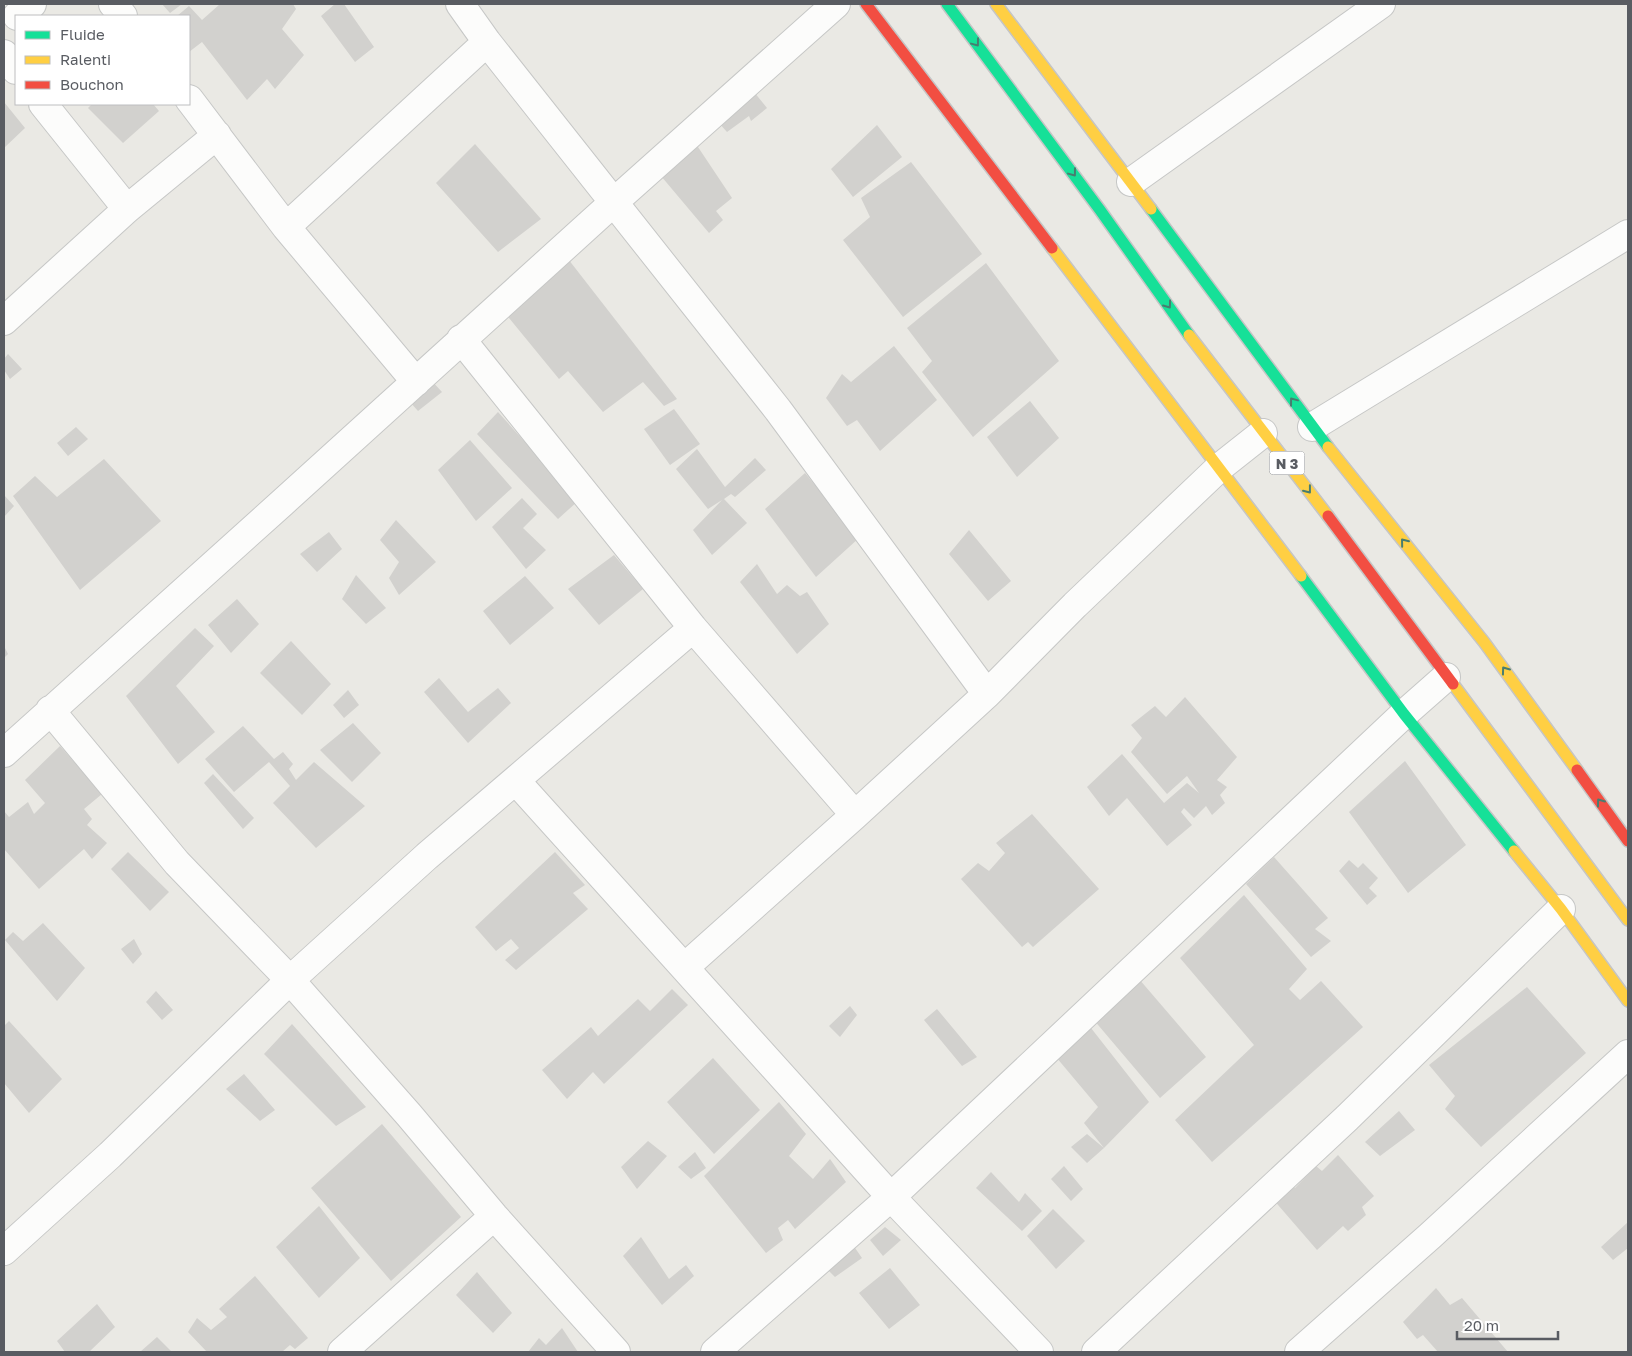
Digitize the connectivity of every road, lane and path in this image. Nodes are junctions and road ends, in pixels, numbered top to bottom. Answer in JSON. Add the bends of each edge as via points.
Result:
{"nodes":[{"id":1,"x":32,"y":4,"type":"edge"},
{"id":2,"x":113,"y":4,"type":"edge"},
{"id":3,"x":460,"y":4,"type":"edge"},
{"id":4,"x":836,"y":4,"type":"edge"},
{"id":5,"x":866,"y":4,"type":"edge"},
{"id":6,"x":947,"y":4,"type":"edge"},
{"id":7,"x":996,"y":4,"type":"edge"},
{"id":8,"x":1381,"y":4,"type":"edge"},
{"id":9,"x":19,"y":15,"type":"edge"},
{"id":10,"x":122,"y":15,"type":"edge"},
{"id":11,"x":15,"y":19,"type":"edge"},
{"id":12,"x":4,"y":28,"type":"edge"},
{"id":13,"x":487,"y":42,"type":"junction"},
{"id":14,"x":4,"y":54,"type":"edge"},
{"id":15,"x":15,"y":69,"type":"edge"},
{"id":16,"x":190,"y":100,"type":"edge"},
{"id":17,"x":44,"y":105,"type":"edge"},
{"id":18,"x":217,"y":134,"type":"junction"},
{"id":19,"x":1131,"y":182,"type":"junction"},
{"id":20,"x":614,"y":202,"type":"junction"},
{"id":21,"x":127,"y":209,"type":"junction"},
{"id":22,"x":286,"y":227,"type":"junction"},
{"id":23,"x":1628,"y":234,"type":"edge"},
{"id":24,"x":4,"y":321,"type":"edge"},
{"id":25,"x":462,"y":339,"type":"junction"},
{"id":26,"x":416,"y":382,"type":"junction"},
{"id":27,"x":1312,"y":427,"type":"junction"},
{"id":28,"x":1263,"y":433,"type":"junction"},
{"id":29,"x":1220,"y":466,"type":"junction"},
{"id":30,"x":693,"y":628,"type":"junction"},
{"id":31,"x":1446,"y":677,"type":"junction"},
{"id":32,"x":987,"y":694,"type":"junction"},
{"id":33,"x":50,"y":710,"type":"junction"},
{"id":34,"x":1404,"y":714,"type":"junction"},
{"id":35,"x":4,"y":753,"type":"edge"},
{"id":36,"x":516,"y":781,"type":"junction"},
{"id":37,"x":855,"y":816,"type":"junction"},
{"id":38,"x":1628,"y":841,"type":"edge"},
{"id":39,"x":1561,"y":908,"type":"junction"},
{"id":40,"x":1628,"y":920,"type":"edge"},
{"id":41,"x":685,"y":967,"type":"junction"},
{"id":42,"x":290,"y":980,"type":"junction"},
{"id":43,"x":1628,"y":1001,"type":"edge"},
{"id":44,"x":1628,"y":1054,"type":"edge"},
{"id":45,"x":891,"y":1197,"type":"junction"},
{"id":46,"x":494,"y":1216,"type":"junction"},
{"id":47,"x":4,"y":1251,"type":"edge"},
{"id":48,"x":342,"y":1352,"type":"edge"},
{"id":49,"x":616,"y":1352,"type":"edge"},
{"id":50,"x":715,"y":1352,"type":"edge"},
{"id":51,"x":1040,"y":1352,"type":"edge"},
{"id":52,"x":1096,"y":1352,"type":"edge"},
{"id":53,"x":1299,"y":1352,"type":"edge"}],
"edges":[{"from":1,"to":9,"type":"street"},
{"from":2,"to":10,"type":"street"},
{"from":3,"to":13,"type":"street"},
{"from":4,"to":20,"type":"street"},
{"from":5,"to":29,"type":"main road"},
{"from":6,"to":28,"type":"main road","number":"N 3","one_way":true},
{"from":7,"to":19,"type":"main road","number":"N 3"},
{"from":8,"to":19,"type":"street"},
{"from":11,"to":12,"type":"street"},
{"from":13,"to":20,"type":"street"},
{"from":13,"to":22,"type":"street"},
{"from":14,"to":15,"type":"street"},
{"from":16,"to":18,"type":"street"},
{"from":17,"to":21,"type":"street"},
{"from":18,"to":21,"type":"street"},
{"from":18,"to":22,"type":"street"},
{"from":27,"to":19,"type":"main road","number":"N 3","one_way":true},
{"from":20,"to":25,"type":"street"},
{"from":20,"to":32,"type":"street","via":[[778,410]]},
{"from":21,"to":24,"type":"street"},
{"from":22,"to":26,"type":"street"},
{"from":23,"to":27,"type":"street"},
{"from":25,"to":26,"type":"street"},
{"from":25,"to":30,"type":"street"},
{"from":26,"to":33,"type":"street"},
{"from":38,"to":27,"type":"main road","number":"N 3","one_way":true,"via":[[1484,642]]},
{"from":28,"to":29,"type":"street"},
{"from":28,"to":31,"type":"main road","number":"N 3","one_way":true},
{"from":29,"to":32,"type":"street"},
{"from":29,"to":34,"type":"main road"},
{"from":30,"to":36,"type":"street"},
{"from":30,"to":37,"type":"street"},
{"from":31,"to":34,"type":"street"},
{"from":31,"to":40,"type":"main road","number":"N 3"},
{"from":32,"to":37,"type":"street"},
{"from":33,"to":35,"type":"street"},
{"from":33,"to":42,"type":"street","via":[[177,862]]},
{"from":34,"to":39,"type":"main road"},
{"from":34,"to":45,"type":"street"},
{"from":36,"to":41,"type":"street"},
{"from":36,"to":42,"type":"street","via":[[427,856]]},
{"from":37,"to":41,"type":"street"},
{"from":39,"to":43,"type":"main road"},
{"from":39,"to":52,"type":"street","via":[[1348,1118]]},
{"from":41,"to":45,"type":"street"},
{"from":42,"to":46,"type":"street"},
{"from":42,"to":47,"type":"street","via":[[110,1155]]},
{"from":44,"to":53,"type":"street"},
{"from":45,"to":50,"type":"street"},
{"from":45,"to":51,"type":"street"},
{"from":46,"to":48,"type":"street"},
{"from":46,"to":49,"type":"street"}]}
